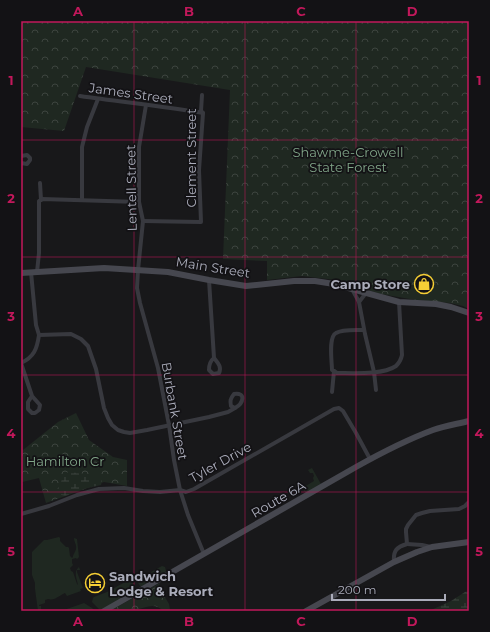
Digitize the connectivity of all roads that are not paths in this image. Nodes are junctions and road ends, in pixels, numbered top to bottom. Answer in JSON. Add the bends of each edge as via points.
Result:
{"nodes":[{"id":1,"x":202,"y":95,"type":"dead end"},
{"id":2,"x":80,"y":96,"type":"dead end"},
{"id":3,"x":98,"y":99,"type":"junction"},
{"id":4,"x":146,"y":106,"type":"junction"},
{"id":5,"x":203,"y":114,"type":"junction"},
{"id":6,"x":21,"y":156,"type":"edge"},
{"id":7,"x":21,"y":163,"type":"edge"},
{"id":8,"x":40,"y":183,"type":"dead end"},
{"id":9,"x":40,"y":200,"type":"junction"},
{"id":10,"x":82,"y":200,"type":"junction"},
{"id":11,"x":139,"y":202,"type":"junction"},
{"id":12,"x":143,"y":221,"type":"junction"},
{"id":13,"x":138,"y":270,"type":"junction"},
{"id":14,"x":34,"y":272,"type":"junction"},
{"id":15,"x":21,"y":273,"type":"edge"},
{"id":16,"x":209,"y":280,"type":"junction"},
{"id":17,"x":352,"y":289,"type":"junction"},
{"id":18,"x":366,"y":293,"type":"junction"},
{"id":19,"x":359,"y":302,"type":"junction"},
{"id":20,"x":399,"y":302,"type":"junction"},
{"id":21,"x":469,"y":313,"type":"edge"},
{"id":22,"x":364,"y":330,"type":"junction"},
{"id":23,"x":39,"y":335,"type":"junction"},
{"id":24,"x":214,"y":358,"type":"dead end"},
{"id":25,"x":21,"y":363,"type":"edge"},
{"id":26,"x":334,"y":371,"type":"junction"},
{"id":27,"x":374,"y":372,"type":"junction"},
{"id":28,"x":376,"y":390,"type":"dead end"},
{"id":29,"x":332,"y":392,"type":"dead end"},
{"id":30,"x":32,"y":396,"type":"dead end"},
{"id":31,"x":235,"y":408,"type":"dead end"},
{"id":32,"x":469,"y":421,"type":"edge"},
{"id":33,"x":169,"y":425,"type":"junction"},
{"id":34,"x":370,"y":459,"type":"junction"},
{"id":35,"x":180,"y":490,"type":"junction"},
{"id":36,"x":469,"y":502,"type":"edge"},
{"id":37,"x":21,"y":514,"type":"edge"},
{"id":38,"x":469,"y":542,"type":"edge"},
{"id":39,"x":407,"y":544,"type":"junction"},
{"id":40,"x":432,"y":548,"type":"junction"},
{"id":41,"x":204,"y":554,"type":"junction"},
{"id":42,"x":394,"y":562,"type":"junction"},
{"id":43,"x":104,"y":611,"type":"edge"},
{"id":44,"x":306,"y":611,"type":"edge"}],
"edges":[{"from":1,"to":5,"type":"street","name":"Clement Street"},
{"from":2,"to":3,"type":"street","name":"James Street"},
{"from":3,"to":4,"type":"street","name":"James Street"},
{"from":3,"to":10,"type":"street","via":[[82,147]]},
{"from":4,"to":5,"type":"street","name":"James Street"},
{"from":4,"to":11,"type":"street","name":"Lentell Street","via":[[139,147]]},
{"from":5,"to":12,"type":"street","name":"Clement Street","via":[[199,170],[201,222]]},
{"from":6,"to":7,"type":"street","via":[[27,155],[30,158],[27,164]]},
{"from":8,"to":9,"type":"street"},
{"from":9,"to":10,"type":"street"},
{"from":9,"to":14,"type":"street","via":[[39,253]]},
{"from":10,"to":11,"type":"street"},
{"from":11,"to":12,"type":"street","name":"Lentell Street"},
{"from":12,"to":13,"type":"street","name":"Lentell Street"},
{"from":13,"to":14,"type":"main road","name":"Main Street","via":[[104,268]]},
{"from":13,"to":16,"type":"main road","name":"Main Street","via":[[168,272]]},
{"from":13,"to":33,"type":"street","name":"Burbank Street","via":[[137,288],[158,368]]},
{"from":14,"to":15,"type":"main road","name":"Main Street"},
{"from":14,"to":23,"type":"street","via":[[36,325]]},
{"from":16,"to":17,"type":"main road","name":"Main Street","via":[[246,286],[310,281]]},
{"from":16,"to":24,"type":"street"},
{"from":17,"to":18,"type":"main road","name":"Main Street"},
{"from":17,"to":19,"type":"street"},
{"from":18,"to":19,"type":"street"},
{"from":18,"to":20,"type":"main road","name":"Main Street"},
{"from":19,"to":22,"type":"street"},
{"from":20,"to":21,"type":"main road","name":"Main Street","via":[[436,304]]},
{"from":20,"to":27,"type":"street","via":[[401,361],[395,366]]},
{"from":22,"to":26,"type":"street","via":[[335,333],[331,339]]},
{"from":22,"to":27,"type":"street"},
{"from":23,"to":25,"type":"street","via":[[34,353]]},
{"from":23,"to":33,"type":"street","via":[[71,334],[88,346],[104,408],[112,425],[118,430],[130,433]]},
{"from":25,"to":30,"type":"street"},
{"from":26,"to":27,"type":"street"},
{"from":26,"to":29,"type":"street"},
{"from":27,"to":28,"type":"street"},
{"from":31,"to":33,"type":"street","via":[[209,417]]},
{"from":32,"to":34,"type":"main road","name":"Route 6A","via":[[422,434]]},
{"from":33,"to":35,"type":"street","name":"Burbank Street"},
{"from":34,"to":35,"type":"street","name":"Tyler Drive","via":[[339,408],[194,489],[186,492]]},
{"from":34,"to":41,"type":"main road","name":"Route 6A"},
{"from":35,"to":37,"type":"street","name":"Tyler Drive","via":[[160,492],[124,488],[99,489]]},
{"from":35,"to":41,"type":"street","name":"Burbank Street"},
{"from":36,"to":39,"type":"street","via":[[459,509],[430,510],[416,515],[406,529]]},
{"from":38,"to":40,"type":"main road"},
{"from":39,"to":40,"type":"street"},
{"from":39,"to":42,"type":"street","via":[[395,552]]},
{"from":40,"to":42,"type":"main road"},
{"from":41,"to":43,"type":"main road","name":"Route 6A"},
{"from":42,"to":44,"type":"main road"}]}
